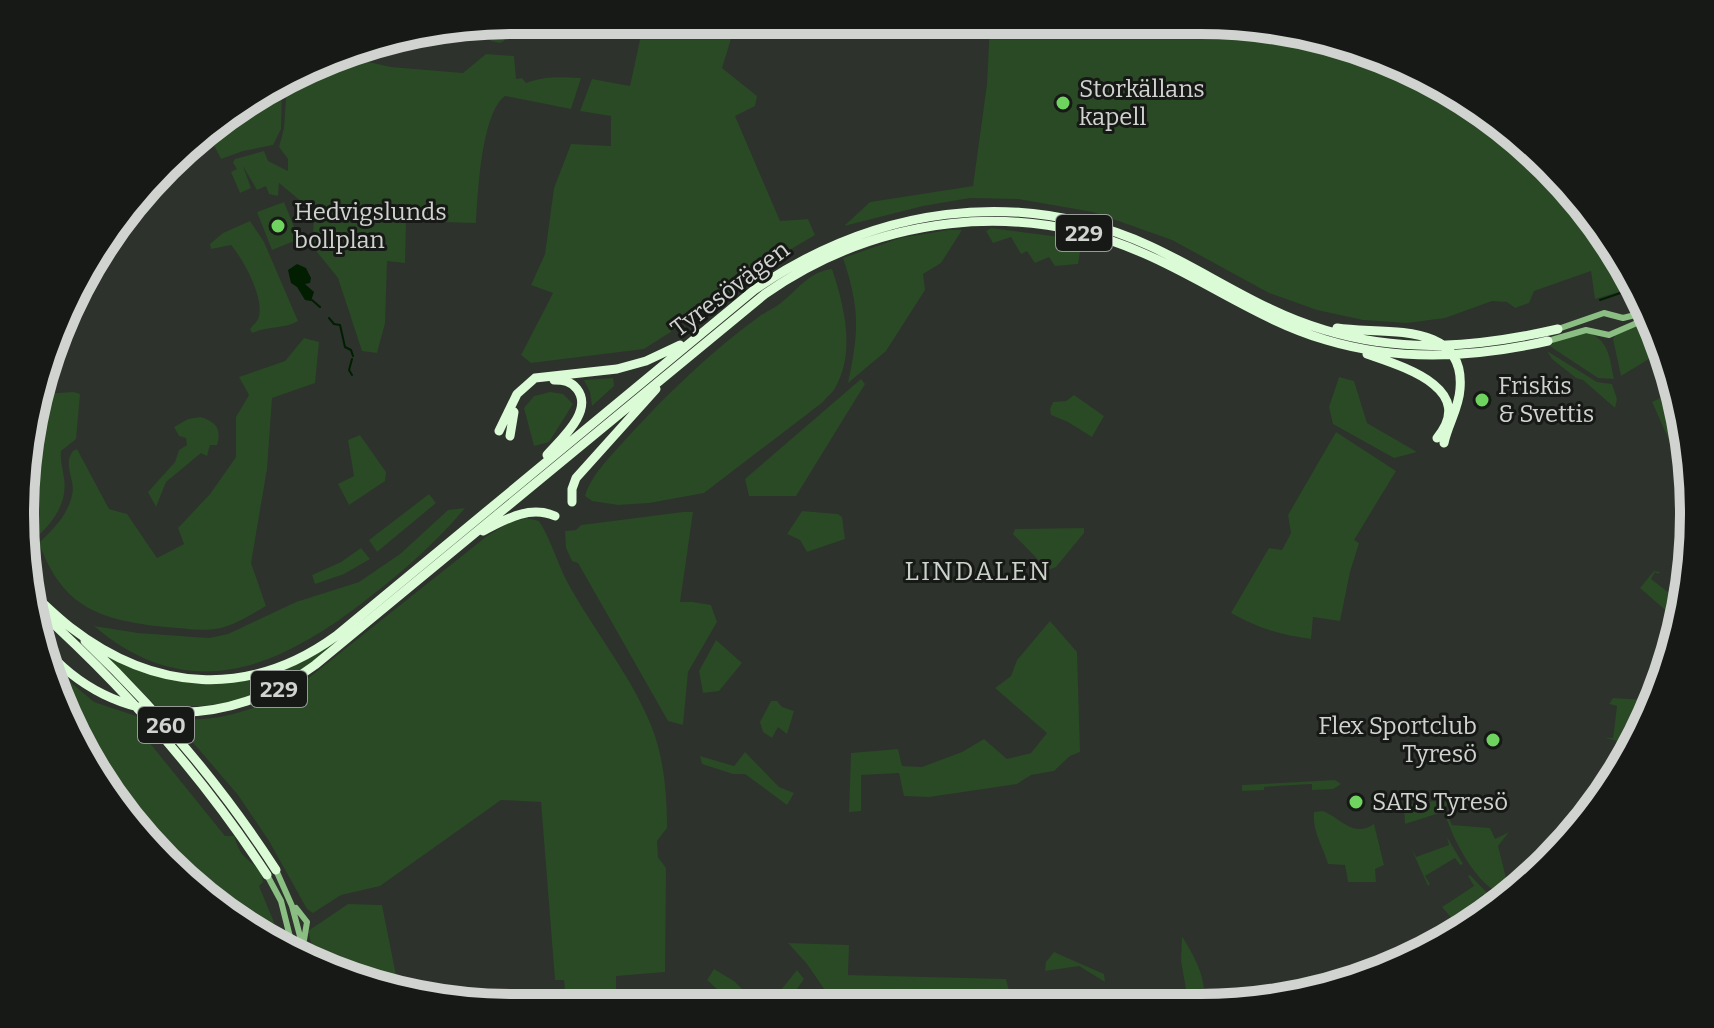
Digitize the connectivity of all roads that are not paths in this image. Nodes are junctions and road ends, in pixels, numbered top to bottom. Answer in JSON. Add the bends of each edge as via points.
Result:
{"nodes":[{"id":1,"x":1598,"y":315,"type":"junction"},
{"id":2,"x":1636,"y":315,"type":"edge"},
{"id":3,"x":1614,"y":317,"type":"junction"},
{"id":4,"x":1295,"y":320,"type":"junction"},
{"id":5,"x":1639,"y":322,"type":"edge"},
{"id":6,"x":1558,"y":329,"type":"joint"},
{"id":7,"x":1595,"y":330,"type":"junction"},
{"id":8,"x":1615,"y":331,"type":"junction"},
{"id":9,"x":698,"y":336,"type":"junction"},
{"id":10,"x":1548,"y":341,"type":"joint"},
{"id":11,"x":1342,"y":345,"type":"junction"},
{"id":12,"x":677,"y":365,"type":"junction"},
{"id":13,"x":499,"y":431,"type":"dead end"},
{"id":14,"x":510,"y":436,"type":"dead end"},
{"id":15,"x":529,"y":476,"type":"junction"},
{"id":16,"x":572,"y":502,"type":"dead end"},
{"id":17,"x":555,"y":516,"type":"dead end"},
{"id":18,"x":468,"y":538,"type":"junction"},
{"id":19,"x":42,"y":602,"type":"edge"},
{"id":20,"x":45,"y":616,"type":"edge"},
{"id":21,"x":71,"y":628,"type":"junction"},
{"id":22,"x":57,"y":660,"type":"edge"},
{"id":23,"x":272,"y":873,"type":"junction"},
{"id":24,"x":285,"y":887,"type":"junction"},
{"id":25,"x":281,"y":901,"type":"junction"},
{"id":26,"x":307,"y":922,"type":"junction"},
{"id":27,"x":297,"y":924,"type":"junction"},
{"id":28,"x":290,"y":938,"type":"edge"},
{"id":29,"x":302,"y":944,"type":"edge"},
{"id":30,"x":305,"y":945,"type":"edge"}],
"edges":[{"from":1,"to":3,"type":"main road","name":"Tyresövägen","number":"229"},
{"from":1,"to":6,"type":"main road","name":"Tyresövägen","number":"229"},
{"from":1,"to":7,"type":"main road"},
{"from":2,"to":3,"type":"main road","name":"Tyresövägen","number":"229"},
{"from":3,"to":8,"type":"main road"},
{"from":4,"to":6,"type":"highway","name":"Tyresövägen","number":"229","via":[[1348,337],[1416,346],[1478,345]]},
{"from":4,"to":9,"type":"highway","name":"Tyresövägen","number":"229","via":[[1127,237],[1051,216],[982,212],[903,221],[827,247],[774,276]]},
{"from":4,"to":11,"type":"highway","via":[[1359,332],[1408,333],[1445,346],[1459,367],[1460,387],[1440,440],[1447,413],[1439,389],[1422,376]]},
{"from":5,"to":8,"type":"main road","name":"Tyresövägen","number":"229"},
{"from":7,"to":8,"type":"main road","name":"Tyresövägen","number":"229","via":[[1604,336]]},
{"from":7,"to":10,"type":"main road","name":"Tyresövägen","number":"229"},
{"from":9,"to":13,"type":"highway","via":[[630,366],[535,378],[517,394]]},
{"from":9,"to":15,"type":"highway","name":"Tyresövägen","number":"229"},
{"from":10,"to":11,"type":"highway","name":"Tyresövägen","number":"229","via":[[1436,356]]},
{"from":11,"to":12,"type":"highway","name":"Tyresövägen","number":"229","via":[[1255,312],[1122,244],[1050,225],[967,221],[897,232],[828,256],[765,294]]},
{"from":12,"to":16,"type":"highway","via":[[576,478]]},
{"from":12,"to":18,"type":"highway","name":"Tyresövägen","number":"229"},
{"from":14,"to":15,"type":"highway","via":[[515,408],[532,387],[563,380],[579,392],[579,417]]},
{"from":15,"to":21,"type":"highway","name":"Tyresövägen","number":"229","via":[[336,636],[266,673],[215,681],[160,674]]},
{"from":17,"to":18,"type":"highway","via":[[525,513]]},
{"from":18,"to":22,"type":"highway","name":"Tyresövägen","number":"229","via":[[315,665],[256,700],[218,710],[162,711],[124,702],[85,683]]},
{"from":19,"to":21,"type":"highway","name":"Tyresövägen","number":"229"},
{"from":20,"to":23,"type":"highway","number":"260","via":[[167,739]]},
{"from":21,"to":23,"type":"highway","number":"260","via":[[185,748],[237,813]]},
{"from":23,"to":24,"type":"main road","number":"260"},
{"from":23,"to":25,"type":"main road","number":"260"},
{"from":24,"to":26,"type":"main road"},
{"from":24,"to":27,"type":"main road","number":"260"},
{"from":25,"to":27,"type":"main road"},
{"from":25,"to":28,"type":"main road","number":"260"},
{"from":26,"to":27,"type":"main road"},
{"from":26,"to":30,"type":"main road"},
{"from":27,"to":29,"type":"main road","number":"260"}]}
